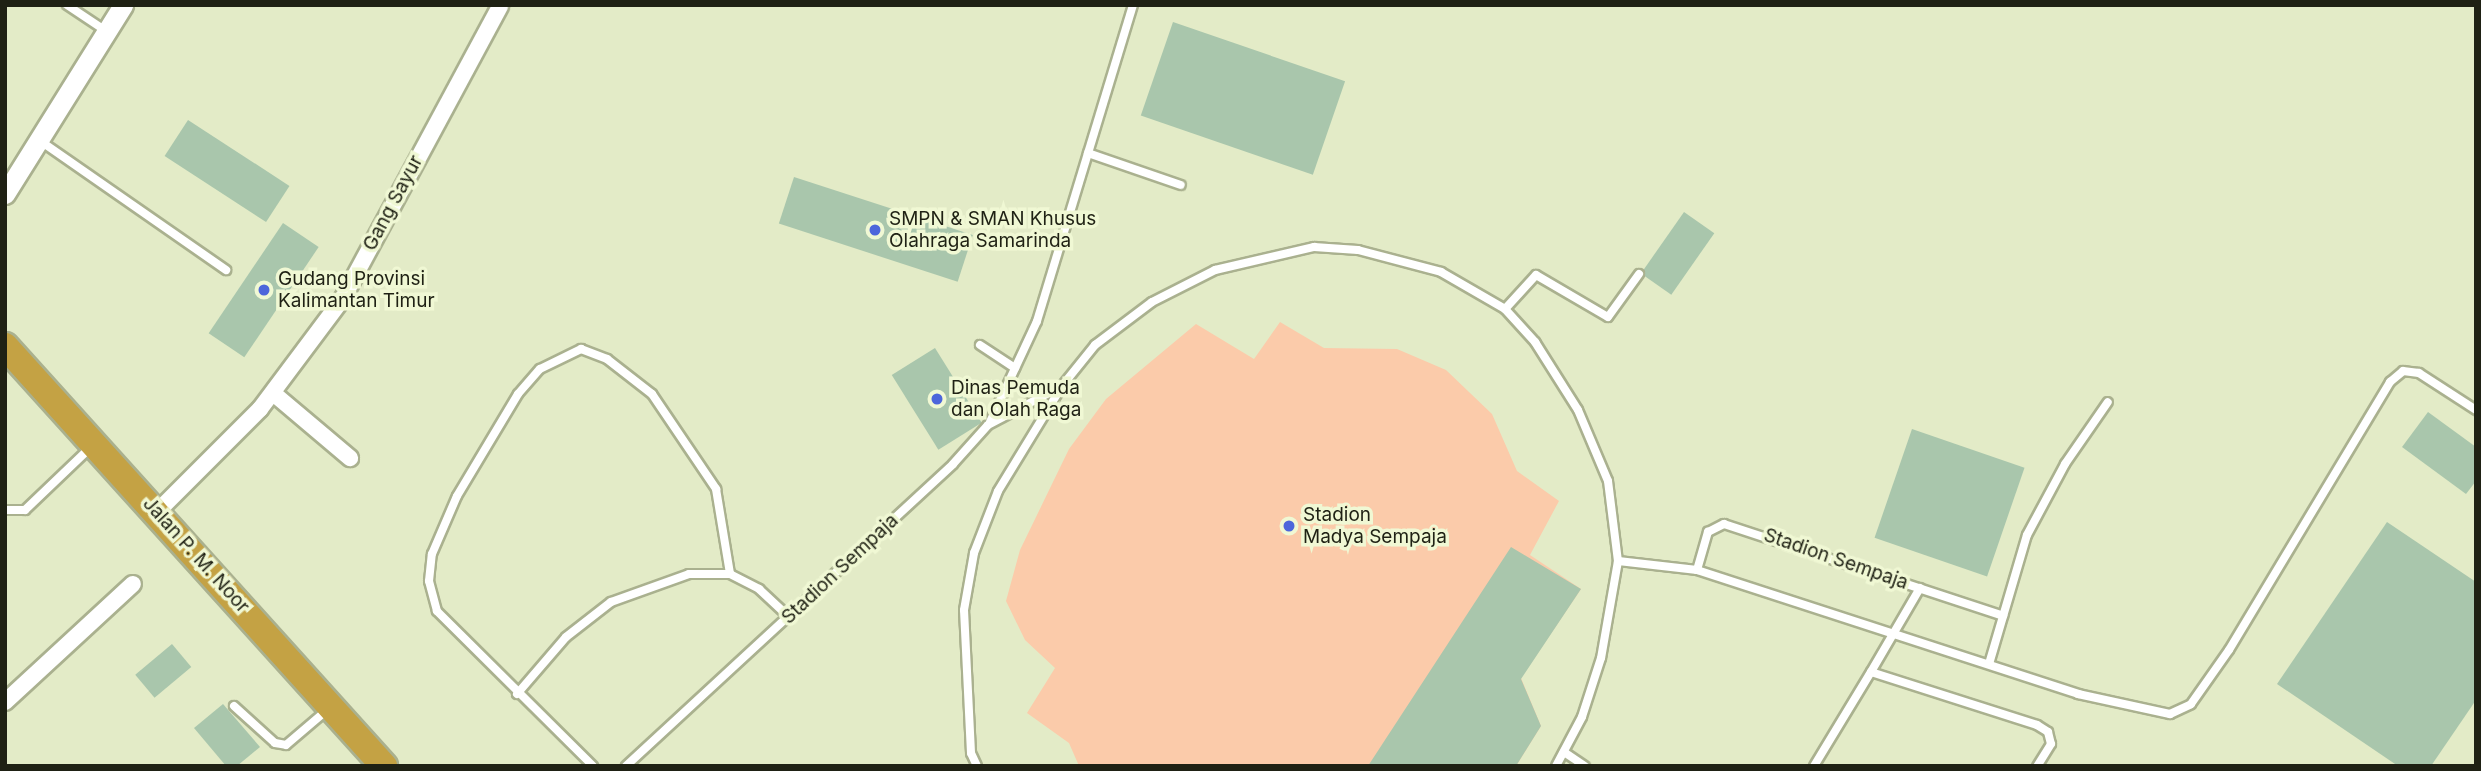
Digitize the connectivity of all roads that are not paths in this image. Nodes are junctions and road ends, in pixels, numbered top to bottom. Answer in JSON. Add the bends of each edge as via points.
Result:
{"nodes":[{"id":1,"x":66,"y":5,"type":"edge"},
{"id":2,"x":123,"y":5,"type":"edge"},
{"id":3,"x":1133,"y":5,"type":"edge"},
{"id":4,"x":500,"y":7,"type":"dead end"},
{"id":5,"x":107,"y":31,"type":"junction"},
{"id":6,"x":39,"y":140,"type":"junction"},
{"id":7,"x":1088,"y":153,"type":"junction"},
{"id":8,"x":1181,"y":185,"type":"dead end"},
{"id":9,"x":5,"y":194,"type":"edge"},
{"id":10,"x":226,"y":270,"type":"dead end"},
{"id":11,"x":1639,"y":274,"type":"dead end"},
{"id":12,"x":1505,"y":309,"type":"junction"},
{"id":13,"x":979,"y":345,"type":"dead end"},
{"id":14,"x":5,"y":346,"type":"edge"},
{"id":15,"x":1015,"y":368,"type":"junction"},
{"id":16,"x":1062,"y":386,"type":"junction"},
{"id":17,"x":272,"y":393,"type":"junction"},
{"id":18,"x":2108,"y":402,"type":"dead end"},
{"id":19,"x":2476,"y":410,"type":"edge"},
{"id":20,"x":988,"y":425,"type":"junction"},
{"id":21,"x":94,"y":444,"type":"junction"},
{"id":22,"x":351,"y":458,"type":"dead end"},
{"id":23,"x":5,"y":510,"type":"edge"},
{"id":24,"x":157,"y":513,"type":"junction"},
{"id":25,"x":1618,"y":561,"type":"junction"},
{"id":26,"x":1697,"y":570,"type":"junction"},
{"id":27,"x":730,"y":574,"type":"junction"},
{"id":28,"x":134,"y":584,"type":"dead end"},
{"id":29,"x":1920,"y":588,"type":"junction"},
{"id":30,"x":788,"y":615,"type":"junction"},
{"id":31,"x":2003,"y":616,"type":"junction"},
{"id":32,"x":1893,"y":634,"type":"junction"},
{"id":33,"x":1989,"y":664,"type":"junction"},
{"id":34,"x":1871,"y":672,"type":"junction"},
{"id":35,"x":517,"y":694,"type":"junction"},
{"id":36,"x":5,"y":702,"type":"edge"},
{"id":37,"x":234,"y":706,"type":"dead end"},
{"id":38,"x":331,"y":706,"type":"junction"},
{"id":39,"x":1564,"y":752,"type":"junction"},
{"id":40,"x":384,"y":766,"type":"edge"},
{"id":41,"x":593,"y":766,"type":"edge"},
{"id":42,"x":626,"y":766,"type":"edge"},
{"id":43,"x":977,"y":766,"type":"edge"},
{"id":44,"x":1556,"y":766,"type":"edge"},
{"id":45,"x":1585,"y":766,"type":"edge"},
{"id":46,"x":1814,"y":766,"type":"edge"},
{"id":47,"x":2037,"y":766,"type":"edge"}],
"edges":[{"from":1,"to":5,"type":"lane"},
{"from":2,"to":5,"type":"street"},
{"from":3,"to":7,"type":"lane"},
{"from":4,"to":17,"type":"street","name":"Gang Sayur","via":[[343,298]]},
{"from":5,"to":6,"type":"street"},
{"from":6,"to":9,"type":"street"},
{"from":6,"to":10,"type":"lane"},
{"from":7,"to":8,"type":"lane"},
{"from":7,"to":15,"type":"lane","via":[[1037,321]]},
{"from":11,"to":12,"type":"lane","via":[[1608,317],[1536,275]]},
{"from":12,"to":16,"type":"lane","name":"Stadion Sempaja","via":[[1441,272],[1385,256],[1314,247],[1215,270],[1152,302],[1095,345]]},
{"from":12,"to":25,"type":"lane","name":"Stadion Sempaja","via":[[1535,342],[1578,410],[1608,481]]},
{"from":13,"to":15,"type":"lane"},
{"from":14,"to":21,"type":"highway","name":"Jalan P. M. Noor"},
{"from":15,"to":20,"type":"lane"},
{"from":16,"to":20,"type":"lane","name":"Stadion Sempaja"},
{"from":16,"to":43,"type":"lane","name":"Stadion Sempaja","via":[[999,491],[974,553],[964,610],[971,753]]},
{"from":17,"to":22,"type":"street"},
{"from":17,"to":24,"type":"street","name":"Gang Sayur"},
{"from":18,"to":31,"type":"lane","via":[[2065,464],[2027,535]]},
{"from":19,"to":33,"type":"lane","via":[[2419,373],[2403,371],[2389,382],[2274,582],[2191,704],[2169,714],[2078,694]]},
{"from":20,"to":30,"type":"lane","name":"Stadion Sempaja","via":[[953,464]]},
{"from":21,"to":23,"type":"lane","via":[[25,510]]},
{"from":21,"to":24,"type":"highway","name":"Jalan P. M. Noor"},
{"from":24,"to":38,"type":"highway","name":"Jalan P. M. Noor"},
{"from":25,"to":26,"type":"lane"},
{"from":25,"to":39,"type":"lane","name":"Stadion Sempaja","via":[[1601,658]]},
{"from":26,"to":29,"type":"lane","name":"Stadion Sempaja","via":[[1708,532],[1724,524]]},
{"from":26,"to":32,"type":"lane"},
{"from":27,"to":30,"type":"lane","via":[[759,589]]},
{"from":27,"to":35,"type":"lane","via":[[689,574],[611,602],[566,637]]},
{"from":27,"to":35,"type":"lane","via":[[716,489],[652,394],[607,359],[581,349],[560,355],[517,394],[457,495],[432,554],[429,582],[437,611]]},
{"from":28,"to":36,"type":"street"},
{"from":29,"to":31,"type":"lane","name":"Stadion Sempaja"},
{"from":29,"to":32,"type":"lane"},
{"from":30,"to":42,"type":"lane","name":"Stadion Sempaja"},
{"from":31,"to":33,"type":"lane"},
{"from":32,"to":33,"type":"lane"},
{"from":32,"to":34,"type":"lane"},
{"from":34,"to":46,"type":"lane"},
{"from":34,"to":47,"type":"lane","via":[[2037,725],[2048,732],[2051,744]]},
{"from":35,"to":41,"type":"lane"},
{"from":37,"to":38,"type":"lane","via":[[275,743],[286,746]]},
{"from":38,"to":40,"type":"highway","name":"Jalan P. M. Noor"},
{"from":39,"to":44,"type":"lane","name":"Stadion Sempaja"},
{"from":39,"to":45,"type":"lane"}]}
